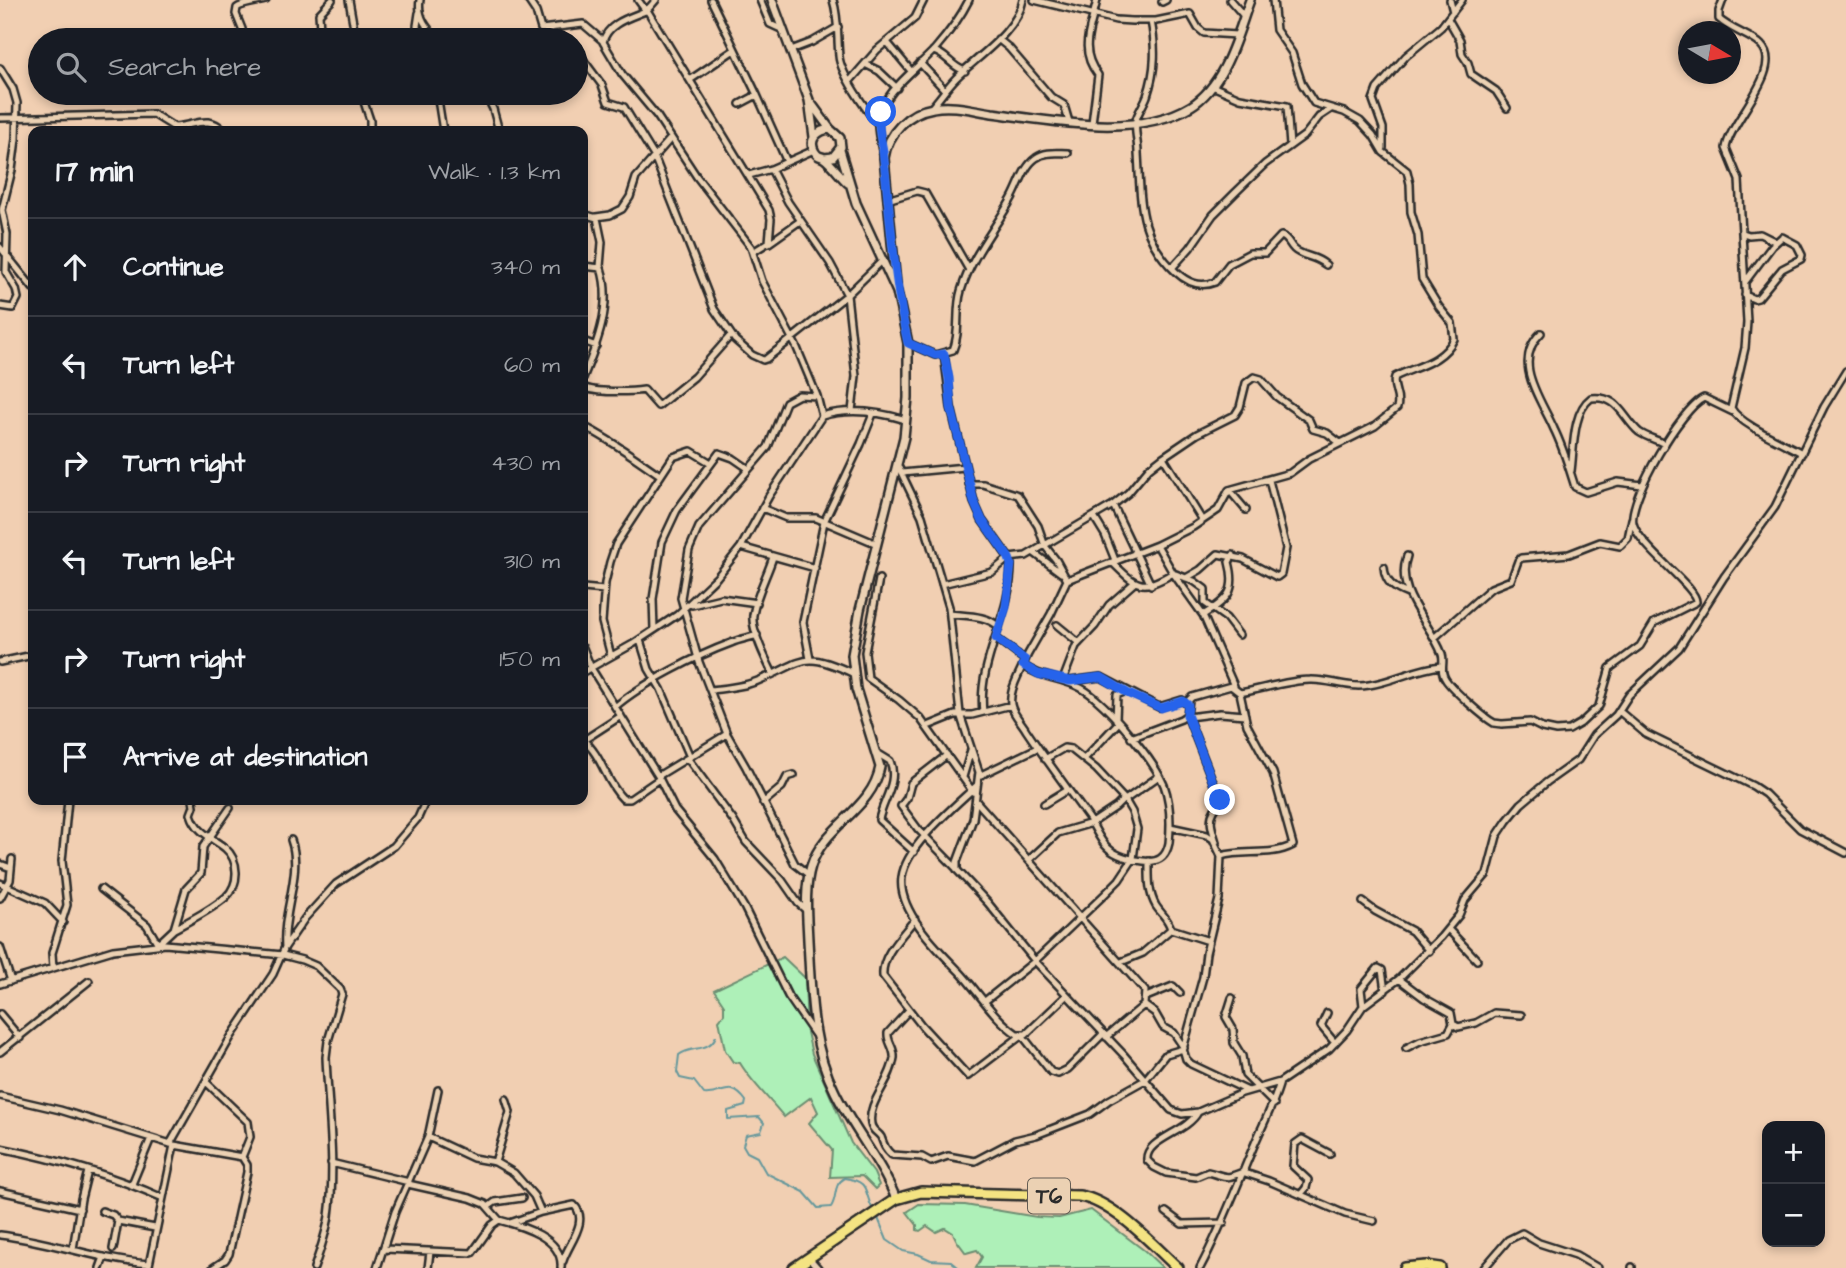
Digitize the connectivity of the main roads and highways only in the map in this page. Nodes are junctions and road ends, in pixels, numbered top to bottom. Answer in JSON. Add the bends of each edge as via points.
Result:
{"nodes":[{"id":1,"x":772,"y":0,"type":"edge"},
{"id":2,"x":1250,"y":0,"type":"edge"},
{"id":3,"x":809,"y":100,"type":"junction"},
{"id":4,"x":830,"y":129,"type":"junction"},
{"id":5,"x":814,"y":138,"type":"junction"},
{"id":6,"x":840,"y":150,"type":"junction"},
{"id":7,"x":824,"y":158,"type":"junction"},
{"id":8,"x":849,"y":184,"type":"junction"},
{"id":9,"x":897,"y":292,"type":"junction"},
{"id":10,"x":896,"y":1199,"type":"junction"},
{"id":11,"x":794,"y":1268,"type":"edge"},
{"id":12,"x":1178,"y":1268,"type":"edge"},
{"id":13,"x":1405,"y":1268,"type":"edge"},
{"id":14,"x":1440,"y":1268,"type":"edge"}],
"edges":[{"from":1,"to":3,"type":"main road"},
{"from":2,"to":9,"type":"main road","via":[[1219,78],[1193,105],[1158,121],[1069,122],[945,107],[930,108],[909,119],[895,131],[884,158]]},
{"from":3,"to":4,"type":"main road"},
{"from":3,"to":5,"type":"main road"},
{"from":4,"to":5,"type":"main road"},
{"from":4,"to":6,"type":"main road","via":[[840,138]]},
{"from":5,"to":7,"type":"main road","via":[[814,150]]},
{"from":6,"to":7,"type":"main road"},
{"from":6,"to":8,"type":"main road"},
{"from":7,"to":8,"type":"main road"},
{"from":8,"to":9,"type":"main road"},
{"from":9,"to":10,"type":"main road","via":[[908,343],[906,420],[900,470],[855,632],[852,673],[880,767],[865,800],[818,849],[809,875],[807,910],[812,1007],[826,1074]]},
{"from":10,"to":11,"type":"highway","number":"T6"},
{"from":10,"to":12,"type":"highway","number":"T6","via":[[921,1192],[1085,1197],[1117,1215]]},
{"from":13,"to":14,"type":"highway"}]}
